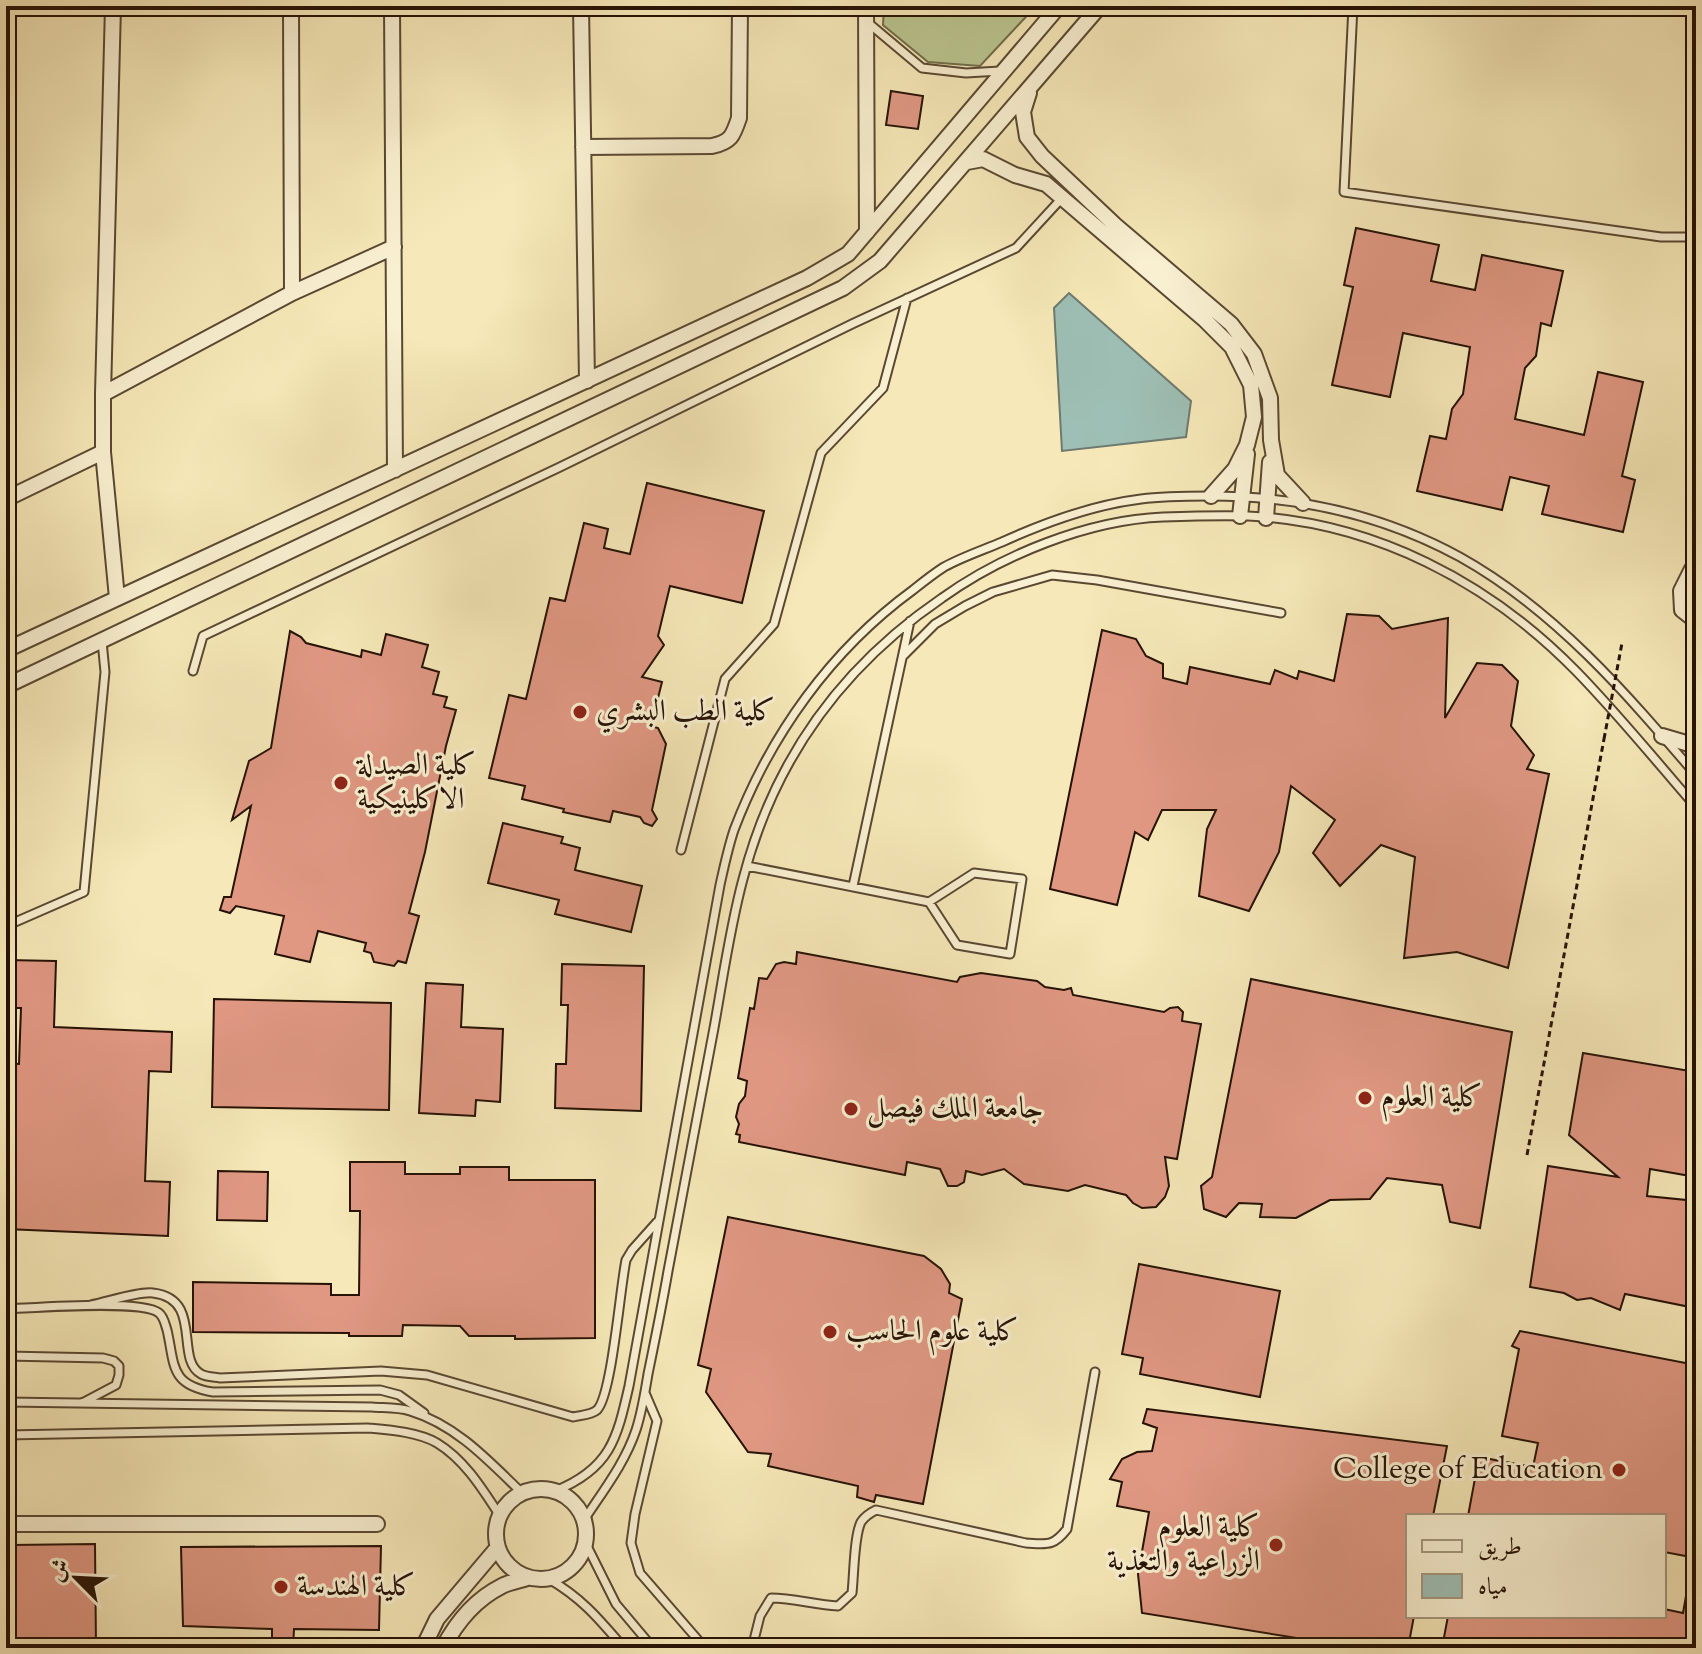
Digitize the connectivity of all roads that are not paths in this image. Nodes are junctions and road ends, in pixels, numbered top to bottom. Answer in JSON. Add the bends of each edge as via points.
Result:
{"nodes":[{"id":1,"x":113,"y":6,"type":"edge"},
{"id":2,"x":291,"y":6,"type":"edge"},
{"id":3,"x":392,"y":6,"type":"edge"},
{"id":4,"x":581,"y":6,"type":"edge"},
{"id":5,"x":740,"y":6,"type":"edge"},
{"id":6,"x":1059,"y":6,"type":"edge"},
{"id":7,"x":1100,"y":6,"type":"edge"},
{"id":8,"x":1353,"y":6,"type":"edge"},
{"id":9,"x":866,"y":14,"type":"edge"},
{"id":10,"x":1002,"y":71,"type":"junction"},
{"id":11,"x":1030,"y":87,"type":"junction"},
{"id":12,"x":583,"y":147,"type":"junction"},
{"id":13,"x":967,"y":162,"type":"junction"},
{"id":14,"x":1062,"y":198,"type":"junction"},
{"id":15,"x":867,"y":232,"type":"junction"},
{"id":16,"x":1696,"y":237,"type":"edge"},
{"id":17,"x":394,"y":247,"type":"junction"},
{"id":18,"x":292,"y":293,"type":"junction"},
{"id":19,"x":907,"y":298,"type":"junction"},
{"id":20,"x":587,"y":381,"type":"junction"},
{"id":21,"x":103,"y":394,"type":"junction"},
{"id":22,"x":1247,"y":445,"type":"junction"},
{"id":23,"x":1272,"y":445,"type":"junction"},
{"id":24,"x":103,"y":452,"type":"junction"},
{"id":25,"x":395,"y":470,"type":"junction"},
{"id":26,"x":1211,"y":496,"type":"junction"},
{"id":27,"x":1243,"y":496,"type":"junction"},
{"id":28,"x":6,"y":499,"type":"edge"},
{"id":29,"x":1268,"y":499,"type":"junction"},
{"id":30,"x":1303,"y":503,"type":"junction"},
{"id":31,"x":1240,"y":516,"type":"junction"},
{"id":32,"x":1266,"y":518,"type":"junction"},
{"id":33,"x":1696,"y":567,"type":"edge"},
{"id":34,"x":117,"y":598,"type":"junction"},
{"id":35,"x":1281,"y":613,"type":"dead end"},
{"id":36,"x":911,"y":619,"type":"junction"},
{"id":37,"x":1696,"y":621,"type":"edge"},
{"id":38,"x":102,"y":641,"type":"junction"},
{"id":39,"x":6,"y":650,"type":"edge"},
{"id":40,"x":903,"y":656,"type":"junction"},
{"id":41,"x":193,"y":671,"type":"dead end"},
{"id":42,"x":6,"y":686,"type":"edge"},
{"id":43,"x":1662,"y":736,"type":"junction"},
{"id":44,"x":1696,"y":746,"type":"edge"},
{"id":45,"x":1696,"y":775,"type":"edge"},
{"id":46,"x":1696,"y":807,"type":"edge"},
{"id":47,"x":681,"y":850,"type":"dead end"},
{"id":48,"x":747,"y":866,"type":"junction"},
{"id":49,"x":853,"y":886,"type":"junction"},
{"id":50,"x":929,"y":902,"type":"junction"},
{"id":51,"x":6,"y":926,"type":"edge"},
{"id":52,"x":658,"y":1220,"type":"junction"},
{"id":53,"x":91,"y":1305,"type":"junction"},
{"id":54,"x":6,"y":1309,"type":"edge"},
{"id":55,"x":6,"y":1356,"type":"edge"},
{"id":56,"x":1095,"y":1372,"type":"dead end"},
{"id":57,"x":645,"y":1392,"type":"junction"},
{"id":58,"x":6,"y":1402,"type":"edge"},
{"id":59,"x":82,"y":1403,"type":"junction"},
{"id":60,"x":431,"y":1420,"type":"junction"},
{"id":61,"x":6,"y":1435,"type":"edge"},
{"id":62,"x":555,"y":1491,"type":"junction"},
{"id":63,"x":522,"y":1493,"type":"junction"},
{"id":64,"x":500,"y":1516,"type":"junction"},
{"id":65,"x":584,"y":1520,"type":"junction"},
{"id":66,"x":6,"y":1524,"type":"edge"},
{"id":67,"x":377,"y":1524,"type":"dead end"},
{"id":68,"x":585,"y":1542,"type":"junction"},
{"id":69,"x":498,"y":1547,"type":"junction"},
{"id":70,"x":527,"y":1578,"type":"junction"},
{"id":71,"x":549,"y":1579,"type":"junction"},
{"id":72,"x":423,"y":1648,"type":"edge"},
{"id":73,"x":443,"y":1648,"type":"edge"},
{"id":74,"x":624,"y":1648,"type":"edge"},
{"id":75,"x":653,"y":1648,"type":"edge"},
{"id":76,"x":705,"y":1648,"type":"edge"},
{"id":77,"x":752,"y":1648,"type":"edge"}],
"edges":[{"from":1,"to":21,"type":"street"},
{"from":2,"to":18,"type":"street"},
{"from":3,"to":17,"type":"street"},
{"from":4,"to":12,"type":"street"},
{"from":5,"to":12,"type":"street","via":[[739,118],[726,143]]},
{"from":6,"to":10,"type":"street"},
{"from":7,"to":11,"type":"street"},
{"from":8,"to":16,"type":"lane","via":[[1344,192],[1661,237]]},
{"from":9,"to":10,"type":"lane","via":[[922,68]]},
{"from":9,"to":15,"type":"street"},
{"from":10,"to":15,"type":"street"},
{"from":11,"to":13,"type":"street"},
{"from":11,"to":23,"type":"street","via":[[1023,112],[1027,137],[1042,156],[1231,324],[1254,354],[1270,398]]},
{"from":12,"to":20,"type":"street"},
{"from":13,"to":14,"type":"street","via":[[983,159],[1046,184]]},
{"from":13,"to":38,"type":"street","via":[[880,261],[843,288]]},
{"from":14,"to":19,"type":"lane","via":[[1016,248]]},
{"from":14,"to":22,"type":"street","via":[[1232,347],[1251,385],[1254,417]]},
{"from":15,"to":20,"type":"street","via":[[848,254],[807,278]]},
{"from":17,"to":18,"type":"street"},
{"from":17,"to":25,"type":"street"},
{"from":18,"to":21,"type":"street"},
{"from":19,"to":41,"type":"lane","via":[[203,636]]},
{"from":19,"to":47,"type":"lane","via":[[883,388],[821,453],[774,624],[725,679]]},
{"from":20,"to":25,"type":"street"},
{"from":21,"to":24,"type":"street"},
{"from":22,"to":26,"type":"street","via":[[1235,469]]},
{"from":22,"to":27,"type":"street"},
{"from":23,"to":29,"type":"street"},
{"from":23,"to":30,"type":"street","via":[[1277,475]]},
{"from":24,"to":28,"type":"street"},
{"from":24,"to":34,"type":"street"},
{"from":25,"to":34,"type":"street"},
{"from":26,"to":27,"type":"lane"},
{"from":26,"to":52,"type":"lane","via":[[1141,499],[1095,508],[1047,522],[945,567],[857,637],[812,688],[783,729],[733,833]]},
{"from":27,"to":29,"type":"lane"},
{"from":27,"to":31,"type":"street"},
{"from":29,"to":30,"type":"lane"},
{"from":29,"to":32,"type":"street"},
{"from":30,"to":43,"type":"lane","via":[[1416,535],[1484,572],[1579,645]]},
{"from":31,"to":32,"type":"lane"},
{"from":31,"to":36,"type":"lane","via":[[1143,518],[1093,528],[1007,560]]},
{"from":32,"to":46,"type":"lane","via":[[1366,538],[1480,591],[1576,672]]},
{"from":33,"to":37,"type":"street","via":[[1681,591],[1682,610]]},
{"from":34,"to":39,"type":"street"},
{"from":35,"to":40,"type":"lane","via":[[1052,575],[965,606],[935,624]]},
{"from":36,"to":40,"type":"lane"},
{"from":36,"to":48,"type":"lane","via":[[871,653],[801,741],[777,786]]},
{"from":38,"to":42,"type":"street"},
{"from":38,"to":51,"type":"lane","via":[[105,672],[84,892]]},
{"from":40,"to":49,"type":"lane"},
{"from":43,"to":44,"type":"street"},
{"from":43,"to":45,"type":"lane"},
{"from":48,"to":49,"type":"lane"},
{"from":48,"to":57,"type":"lane"},
{"from":49,"to":50,"type":"lane"},
{"from":50,"to":50,"type":"lane","via":[[957,945],[1010,954],[1022,879],[974,873]]},
{"from":52,"to":53,"type":"lane","via":[[626,1260],[603,1401],[596,1412],[573,1417],[427,1375],[203,1375],[189,1357],[184,1314],[163,1295],[150,1292]]},
{"from":52,"to":62,"type":"lane","via":[[619,1430],[593,1469]]},
{"from":53,"to":54,"type":"lane"},
{"from":53,"to":60,"type":"lane","via":[[158,1312],[173,1366],[198,1389],[390,1391]]},
{"from":55,"to":59,"type":"lane","via":[[114,1361],[119,1366],[116,1385]]},
{"from":56,"to":77,"type":"lane","via":[[1067,1529],[1058,1540],[1026,1543],[876,1510],[860,1524],[852,1593],[838,1606],[771,1598]]},
{"from":57,"to":65,"type":"lane","via":[[626,1451]]},
{"from":57,"to":76,"type":"lane","via":[[657,1421],[631,1543],[640,1573]]},
{"from":58,"to":59,"type":"lane"},
{"from":59,"to":60,"type":"lane","via":[[372,1407],[408,1410]]},
{"from":60,"to":63,"type":"lane","via":[[450,1427]]},
{"from":61,"to":64,"type":"lane","via":[[399,1431],[436,1442],[464,1466]]},
{"from":62,"to":63,"type":"street"},
{"from":62,"to":65,"type":"street","via":[[572,1502]]},
{"from":63,"to":64,"type":"street"},
{"from":64,"to":69,"type":"street"},
{"from":65,"to":68,"type":"street"},
{"from":66,"to":67,"type":"street"},
{"from":68,"to":71,"type":"street","via":[[576,1562]]},
{"from":68,"to":75,"type":"lane","via":[[616,1604]]},
{"from":69,"to":70,"type":"street","via":[[510,1567]]},
{"from":69,"to":72,"type":"street","via":[[437,1619]]},
{"from":70,"to":71,"type":"street"},
{"from":70,"to":73,"type":"street","via":[[502,1586],[474,1606]]},
{"from":71,"to":74,"type":"lane","via":[[586,1605]]}]}
